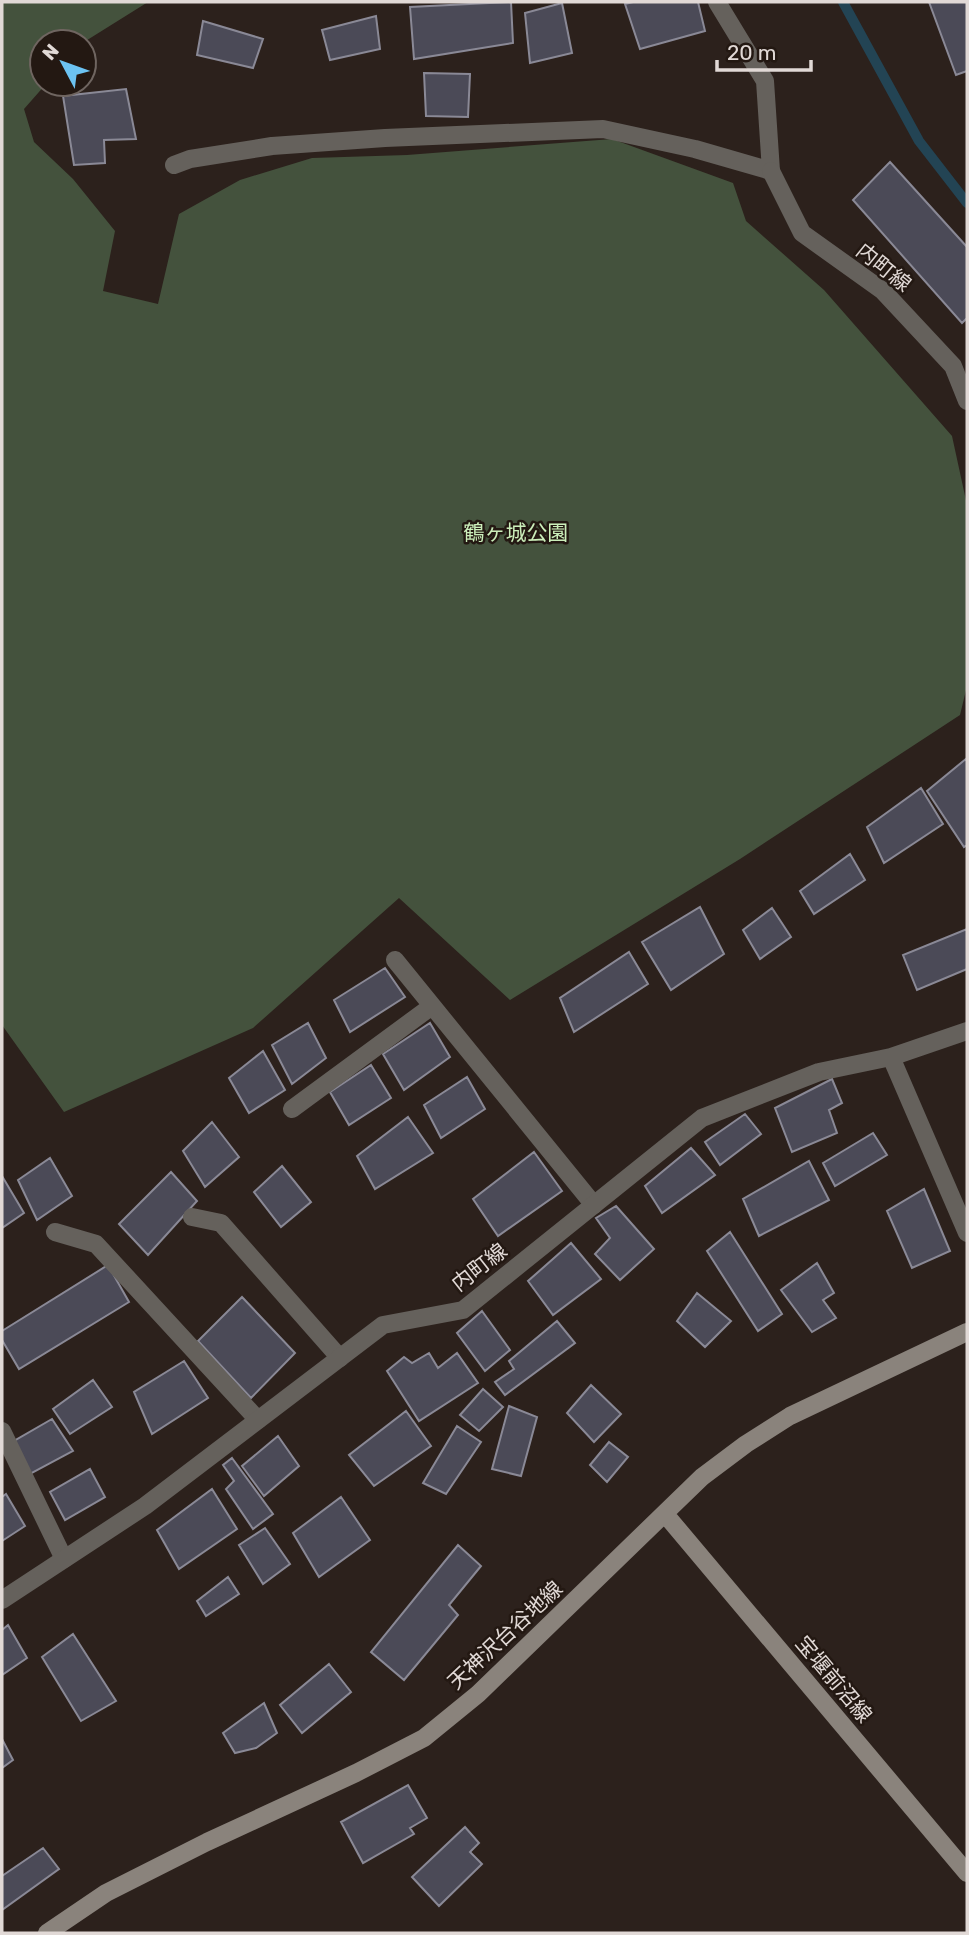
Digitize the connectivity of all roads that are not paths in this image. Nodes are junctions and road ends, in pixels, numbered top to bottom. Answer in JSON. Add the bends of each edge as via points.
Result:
{"nodes":[{"id":1,"x":717,"y":2,"type":"edge"},
{"id":2,"x":174,"y":164,"type":"dead end"},
{"id":3,"x":771,"y":171,"type":"junction"},
{"id":4,"x":960,"y":361,"type":"edge"},
{"id":5,"x":967,"y":401,"type":"edge"},
{"id":6,"x":395,"y":960,"type":"dead end"},
{"id":7,"x":432,"y":1006,"type":"junction"},
{"id":8,"x":967,"y":1031,"type":"edge"},
{"id":9,"x":891,"y":1057,"type":"junction"},
{"id":10,"x":292,"y":1109,"type":"dead end"},
{"id":11,"x":594,"y":1205,"type":"junction"},
{"id":12,"x":192,"y":1217,"type":"dead end"},
{"id":13,"x":55,"y":1232,"type":"dead end"},
{"id":14,"x":967,"y":1233,"type":"edge"},
{"id":15,"x":967,"y":1332,"type":"edge"},
{"id":16,"x":340,"y":1358,"type":"junction"},
{"id":17,"x":258,"y":1420,"type":"junction"},
{"id":18,"x":2,"y":1431,"type":"edge"},
{"id":19,"x":665,"y":1514,"type":"junction"},
{"id":20,"x":64,"y":1559,"type":"junction"},
{"id":21,"x":2,"y":1600,"type":"edge"},
{"id":22,"x":967,"y":1873,"type":"edge"},
{"id":23,"x":47,"y":1933,"type":"edge"}],
"edges":[{"from":1,"to":3,"type":"street","via":[[765,81]]},
{"from":2,"to":3,"type":"street","via":[[272,146],[603,129]]},
{"from":3,"to":4,"type":"street","name":"内町線","via":[[802,233],[883,290]]},
{"from":4,"to":5,"type":"street","name":"内町線"},
{"from":6,"to":7,"type":"street"},
{"from":7,"to":10,"type":"street"},
{"from":7,"to":11,"type":"street"},
{"from":8,"to":9,"type":"street","name":"内町線"},
{"from":9,"to":11,"type":"street","name":"内町線","via":[[819,1072],[702,1118]]},
{"from":9,"to":14,"type":"street"},
{"from":11,"to":16,"type":"street","name":"内町線","via":[[463,1310],[383,1325]]},
{"from":12,"to":16,"type":"street","via":[[221,1223]]},
{"from":13,"to":17,"type":"street","via":[[96,1244]]},
{"from":15,"to":19,"type":"street","name":"天神沢台谷地線","via":[[790,1416],[702,1477]]},
{"from":16,"to":17,"type":"street","name":"内町線"},
{"from":17,"to":20,"type":"street","name":"内町線","via":[[145,1506]]},
{"from":18,"to":20,"type":"street"},
{"from":19,"to":22,"type":"street","name":"宝堰前沼線"},
{"from":19,"to":23,"type":"street","name":"天神沢台谷地線","via":[[478,1694],[424,1738],[106,1893]]},
{"from":20,"to":21,"type":"street","name":"内町線"}]}
